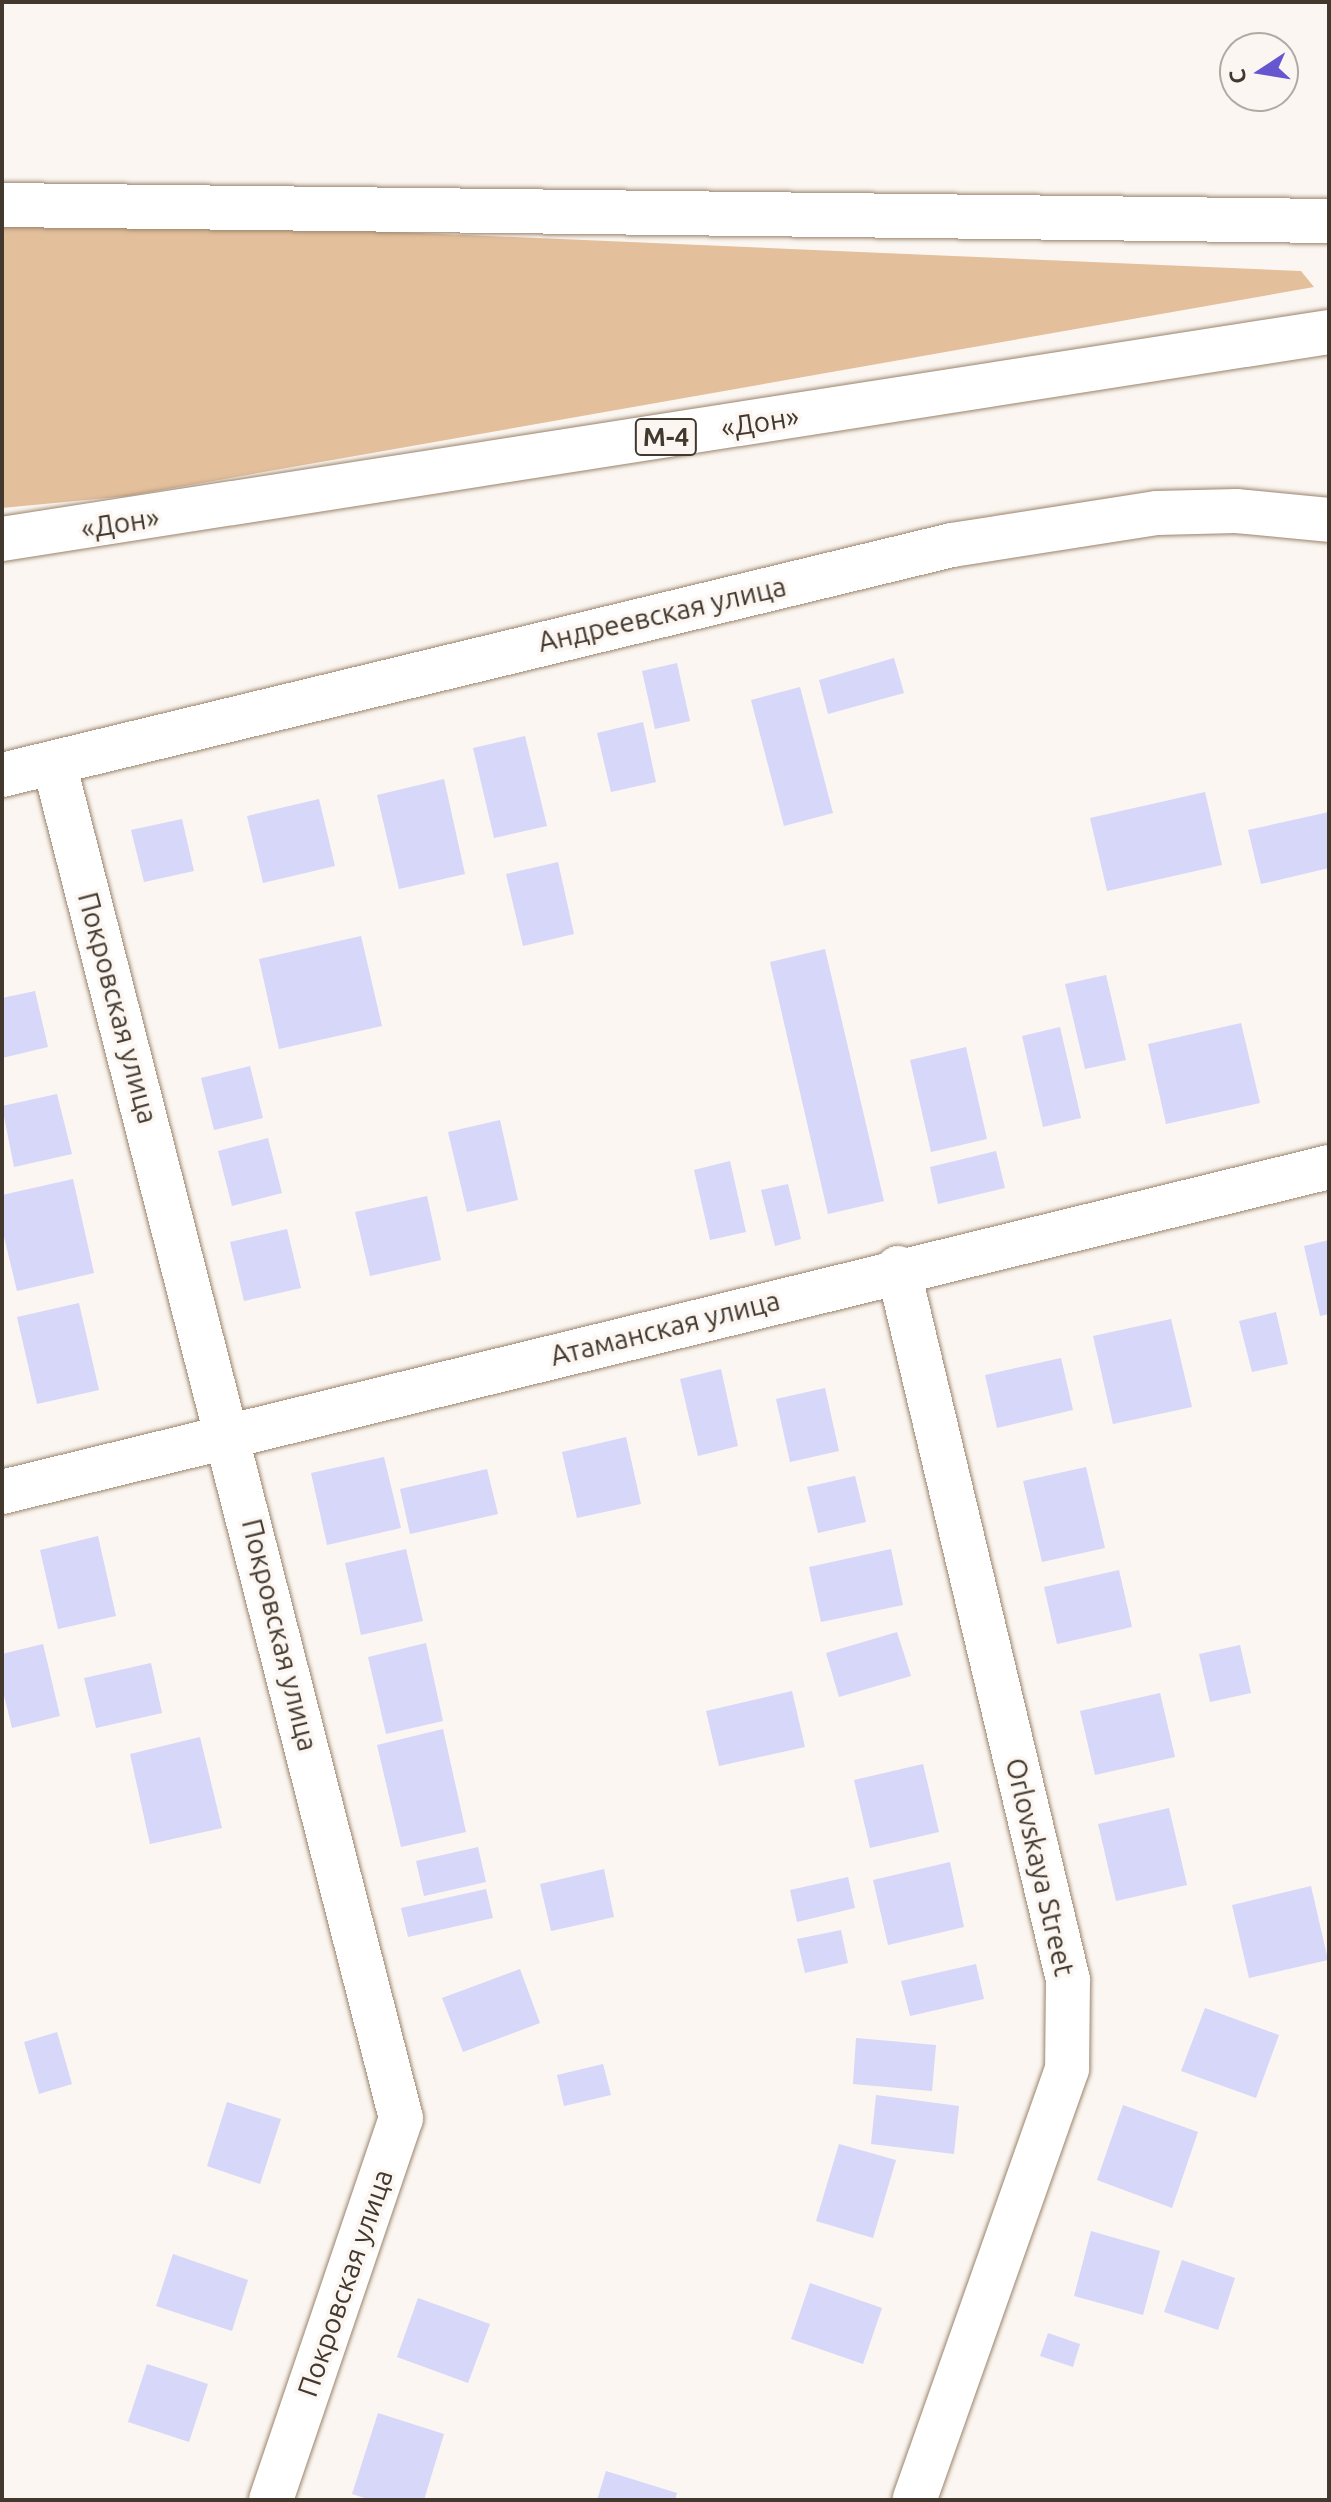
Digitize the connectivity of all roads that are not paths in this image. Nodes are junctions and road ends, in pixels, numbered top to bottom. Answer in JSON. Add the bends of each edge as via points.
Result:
{"nodes":[{"id":1,"x":2,"y":205,"type":"edge"},
{"id":2,"x":1329,"y":221,"type":"edge"},
{"id":3,"x":1329,"y":332,"type":"edge"},
{"id":4,"x":1329,"y":520,"type":"edge"},
{"id":5,"x":2,"y":539,"type":"edge"},
{"id":6,"x":54,"y":763,"type":"junction"},
{"id":7,"x":2,"y":775,"type":"edge"},
{"id":8,"x":1329,"y":1167,"type":"edge"},
{"id":9,"x":898,"y":1268,"type":"junction"},
{"id":10,"x":230,"y":1438,"type":"junction"},
{"id":11,"x":2,"y":1492,"type":"edge"},
{"id":12,"x":271,"y":2500,"type":"edge"},
{"id":13,"x":914,"y":2500,"type":"edge"}],
"edges":[{"from":1,"to":2,"type":"main road"},
{"from":3,"to":5,"type":"main road","name":"«Дон»","number":"М-4"},
{"from":4,"to":6,"type":"main road","name":"Андреевская улица","via":[[1236,511],[1157,513],[952,545]]},
{"from":6,"to":7,"type":"main road","name":"Андреевская улица"},
{"from":6,"to":10,"type":"main road","name":"Покровская улица"},
{"from":8,"to":9,"type":"main road","name":"Атаманская улица"},
{"from":9,"to":10,"type":"main road","name":"Атаманская улица"},
{"from":9,"to":13,"type":"main road","name":"Orlovskaya Street","via":[[1068,1980],[1067,2069]]},
{"from":10,"to":11,"type":"main road","name":"Атаманская улица"},
{"from":10,"to":12,"type":"main road","name":"Покровская улица","via":[[401,2118]]}]}
